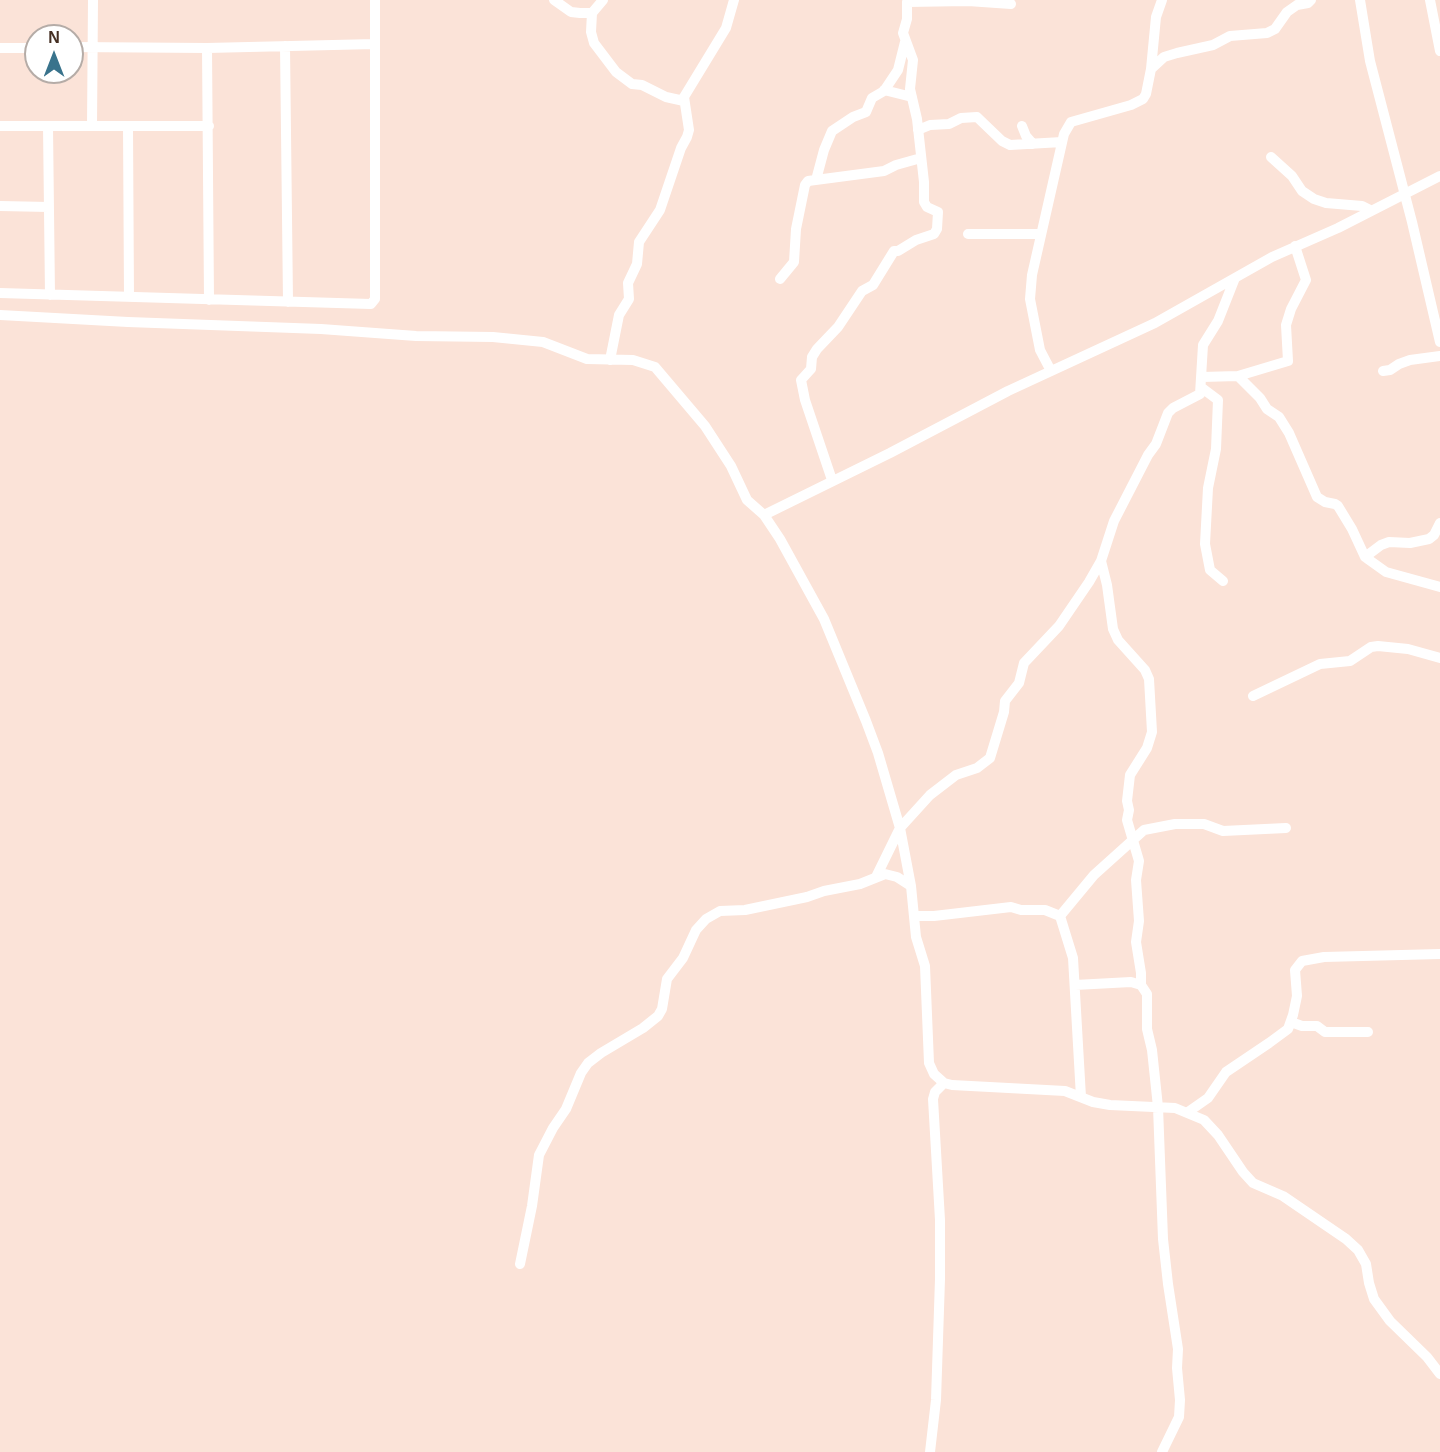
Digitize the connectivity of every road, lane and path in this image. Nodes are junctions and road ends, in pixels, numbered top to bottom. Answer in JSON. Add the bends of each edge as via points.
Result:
{"nodes":[{"id":1,"x":93,"y":0,"type":"edge"},
{"id":2,"x":375,"y":0,"type":"edge"},
{"id":3,"x":554,"y":0,"type":"edge"},
{"id":4,"x":603,"y":0,"type":"edge"},
{"id":5,"x":734,"y":0,"type":"edge"},
{"id":6,"x":1162,"y":0,"type":"edge"},
{"id":7,"x":1311,"y":0,"type":"edge"},
{"id":8,"x":1360,"y":0,"type":"edge"},
{"id":9,"x":1430,"y":0,"type":"edge"},
{"id":10,"x":915,"y":1,"type":"edge"},
{"id":11,"x":1011,"y":4,"type":"dead end"},
{"id":12,"x":592,"y":13,"type":"junction"},
{"id":13,"x":905,"y":42,"type":"junction"},
{"id":14,"x":375,"y":44,"type":"junction"},
{"id":15,"x":285,"y":46,"type":"junction"},
{"id":16,"x":84,"y":47,"type":"edge"},
{"id":17,"x":93,"y":47,"type":"junction"},
{"id":18,"x":0,"y":48,"type":"edge"},
{"id":19,"x":24,"y":48,"type":"edge"},
{"id":20,"x":207,"y":48,"type":"junction"},
{"id":21,"x":1440,"y":51,"type":"edge"},
{"id":22,"x":1151,"y":69,"type":"junction"},
{"id":23,"x":885,"y":90,"type":"junction"},
{"id":24,"x":912,"y":97,"type":"junction"},
{"id":25,"x":684,"y":101,"type":"junction"},
{"id":26,"x":0,"y":126,"type":"edge"},
{"id":27,"x":48,"y":126,"type":"junction"},
{"id":28,"x":92,"y":126,"type":"junction"},
{"id":29,"x":128,"y":126,"type":"junction"},
{"id":30,"x":209,"y":126,"type":"junction"},
{"id":31,"x":1022,"y":126,"type":"dead end"},
{"id":32,"x":918,"y":130,"type":"junction"},
{"id":33,"x":1062,"y":142,"type":"junction"},
{"id":34,"x":1033,"y":144,"type":"junction"},
{"id":35,"x":1271,"y":157,"type":"dead end"},
{"id":36,"x":921,"y":158,"type":"junction"},
{"id":37,"x":1440,"y":176,"type":"edge"},
{"id":38,"x":816,"y":180,"type":"junction"},
{"id":39,"x":1404,"y":195,"type":"junction"},
{"id":40,"x":0,"y":206,"type":"edge"},
{"id":41,"x":49,"y":207,"type":"junction"},
{"id":42,"x":1370,"y":210,"type":"junction"},
{"id":43,"x":968,"y":234,"type":"dead end"},
{"id":44,"x":1041,"y":234,"type":"junction"},
{"id":45,"x":1295,"y":246,"type":"junction"},
{"id":46,"x":1235,"y":278,"type":"junction"},
{"id":47,"x":780,"y":279,"type":"dead end"},
{"id":48,"x":0,"y":294,"type":"edge"},
{"id":49,"x":50,"y":295,"type":"junction"},
{"id":50,"x":129,"y":297,"type":"junction"},
{"id":51,"x":209,"y":300,"type":"junction"},
{"id":52,"x":288,"y":302,"type":"junction"},
{"id":53,"x":0,"y":315,"type":"edge"},
{"id":54,"x":1440,"y":342,"type":"edge"},
{"id":55,"x":1440,"y":356,"type":"edge"},
{"id":56,"x":610,"y":360,"type":"junction"},
{"id":57,"x":1051,"y":371,"type":"junction"},
{"id":58,"x":1383,"y":371,"type":"dead end"},
{"id":59,"x":1238,"y":376,"type":"junction"},
{"id":60,"x":1202,"y":382,"type":"junction"},
{"id":61,"x":832,"y":480,"type":"junction"},
{"id":62,"x":764,"y":515,"type":"junction"},
{"id":63,"x":1440,"y":523,"type":"edge"},
{"id":64,"x":1365,"y":558,"type":"junction"},
{"id":65,"x":1101,"y":561,"type":"junction"},
{"id":66,"x":1223,"y":581,"type":"dead end"},
{"id":67,"x":1440,"y":587,"type":"edge"},
{"id":68,"x":1440,"y":658,"type":"edge"},
{"id":69,"x":1253,"y":696,"type":"dead end"},
{"id":70,"x":900,"y":828,"type":"junction"},
{"id":71,"x":1286,"y":828,"type":"dead end"},
{"id":72,"x":1134,"y":838,"type":"junction"},
{"id":73,"x":876,"y":877,"type":"junction"},
{"id":74,"x":911,"y":886,"type":"junction"},
{"id":75,"x":915,"y":916,"type":"junction"},
{"id":76,"x":1060,"y":916,"type":"junction"},
{"id":77,"x":1440,"y":954,"type":"edge"},
{"id":78,"x":1075,"y":985,"type":"junction"},
{"id":79,"x":1141,"y":985,"type":"junction"},
{"id":80,"x":1291,"y":1022,"type":"junction"},
{"id":81,"x":1368,"y":1032,"type":"dead end"},
{"id":82,"x":944,"y":1083,"type":"junction"},
{"id":83,"x":1081,"y":1097,"type":"junction"},
{"id":84,"x":1158,"y":1107,"type":"junction"},
{"id":85,"x":1188,"y":1112,"type":"junction"},
{"id":86,"x":520,"y":1264,"type":"dead end"},
{"id":87,"x":1440,"y":1374,"type":"edge"},
{"id":88,"x":930,"y":1452,"type":"edge"},
{"id":89,"x":1162,"y":1452,"type":"edge"}],
"edges":[{"from":1,"to":17,"type":"street"},
{"from":2,"to":14,"type":"street"},
{"from":3,"to":12,"type":"street","via":[[571,12]]},
{"from":4,"to":12,"type":"street"},
{"from":5,"to":25,"type":"street","via":[[726,28],[687,89]]},
{"from":6,"to":22,"type":"street","via":[[1154,25]]},
{"from":7,"to":22,"type":"street","via":[[1287,12],[1268,33],[1230,36],[1213,45],[1164,57]]},
{"from":8,"to":39,"type":"street","via":[[1370,61]]},
{"from":9,"to":21,"type":"street"},
{"from":10,"to":11,"type":"street"},
{"from":10,"to":13,"type":"street","via":[[907,2]]},
{"from":12,"to":25,"type":"street","via":[[594,43],[616,72],[632,84]]},
{"from":13,"to":23,"type":"street","via":[[898,70]]},
{"from":13,"to":24,"type":"street","via":[[913,60]]},
{"from":14,"to":15,"type":"street"},
{"from":14,"to":52,"type":"street","via":[[375,299],[364,305]]},
{"from":15,"to":20,"type":"street"},
{"from":15,"to":52,"type":"street"},
{"from":16,"to":17,"type":"street"},
{"from":17,"to":20,"type":"street"},
{"from":17,"to":28,"type":"street"},
{"from":18,"to":19,"type":"street"},
{"from":20,"to":30,"type":"street"},
{"from":22,"to":33,"type":"street","via":[[1143,99],[1071,122]]},
{"from":23,"to":24,"type":"street"},
{"from":23,"to":38,"type":"street","via":[[872,98],[866,112],[832,131]]},
{"from":24,"to":32,"type":"street"},
{"from":25,"to":56,"type":"street","via":[[689,130],[660,210],[639,242],[637,264],[628,283],[629,299],[619,315]]},
{"from":26,"to":27,"type":"street"},
{"from":27,"to":28,"type":"street"},
{"from":27,"to":41,"type":"street"},
{"from":28,"to":29,"type":"street"},
{"from":29,"to":30,"type":"street"},
{"from":29,"to":50,"type":"street"},
{"from":30,"to":51,"type":"street"},
{"from":31,"to":34,"type":"street"},
{"from":32,"to":34,"type":"street","via":[[977,117],[1010,145]]},
{"from":32,"to":36,"type":"street"},
{"from":33,"to":34,"type":"street"},
{"from":33,"to":44,"type":"street"},
{"from":35,"to":42,"type":"street","via":[[1314,199]]},
{"from":36,"to":38,"type":"street","via":[[884,171]]},
{"from":36,"to":61,"type":"street","via":[[924,202],[938,212],[937,229],[894,251],[873,285],[862,291],[838,327],[817,349],[811,369],[801,380]]},
{"from":37,"to":39,"type":"street"},
{"from":38,"to":47,"type":"street","via":[[805,185],[794,262]]},
{"from":39,"to":42,"type":"street"},
{"from":39,"to":54,"type":"street"},
{"from":40,"to":41,"type":"street"},
{"from":41,"to":49,"type":"street"},
{"from":42,"to":45,"type":"street"},
{"from":43,"to":44,"type":"street"},
{"from":44,"to":57,"type":"street","via":[[1030,299],[1040,350]]},
{"from":45,"to":46,"type":"street"},
{"from":45,"to":59,"type":"street","via":[[1306,280],[1286,325],[1288,361]]},
{"from":46,"to":57,"type":"street","via":[[1155,323]]},
{"from":46,"to":60,"type":"street","via":[[1218,321],[1203,345]]},
{"from":48,"to":49,"type":"street"},
{"from":49,"to":50,"type":"street"},
{"from":50,"to":51,"type":"street"},
{"from":51,"to":52,"type":"street"},
{"from":53,"to":56,"type":"street","via":[[493,337],[543,342],[587,359]]},
{"from":55,"to":58,"type":"street","via":[[1410,360]]},
{"from":56,"to":62,"type":"street","via":[[633,360],[659,371],[705,426],[747,500]]},
{"from":57,"to":61,"type":"street"},
{"from":59,"to":60,"type":"street"},
{"from":59,"to":64,"type":"street","via":[[1280,418],[1317,496],[1338,506]]},
{"from":60,"to":65,"type":"street","via":[[1198,397],[1168,413],[1156,444],[1114,521]]},
{"from":60,"to":66,"type":"street","via":[[1218,400],[1205,544],[1210,570]]},
{"from":61,"to":62,"type":"street"},
{"from":62,"to":70,"type":"street","via":[[796,567],[836,647],[879,753]]},
{"from":63,"to":64,"type":"street","via":[[1428,539],[1389,542]]},
{"from":64,"to":67,"type":"street","via":[[1386,572]]},
{"from":65,"to":70,"type":"street","via":[[1059,626],[1024,663],[1019,683],[1005,701],[990,758],[977,768],[956,775],[930,795]]},
{"from":65,"to":72,"type":"street","via":[[1113,629],[1149,679],[1151,739],[1128,779],[1127,820]]},
{"from":68,"to":69,"type":"street","via":[[1408,649],[1371,647],[1350,661],[1320,664]]},
{"from":70,"to":73,"type":"street"},
{"from":70,"to":74,"type":"street"},
{"from":71,"to":72,"type":"street","via":[[1223,831],[1204,824],[1175,824],[1144,830]]},
{"from":72,"to":76,"type":"street","via":[[1094,875]]},
{"from":72,"to":79,"type":"street","via":[[1139,861],[1136,942]]},
{"from":73,"to":74,"type":"street","via":[[890,874]]},
{"from":73,"to":86,"type":"street","via":[[807,897],[720,911],[706,919],[667,979],[658,1016],[601,1053],[581,1073],[539,1155]]},
{"from":74,"to":75,"type":"street"},
{"from":75,"to":76,"type":"street","via":[[1011,907],[1045,910]]},
{"from":75,"to":82,"type":"street","via":[[924,966],[929,1063]]},
{"from":76,"to":78,"type":"street","via":[[1073,958]]},
{"from":77,"to":80,"type":"street","via":[[1324,957],[1302,962],[1295,970],[1297,996]]},
{"from":78,"to":79,"type":"street","via":[[1120,981]]},
{"from":78,"to":83,"type":"street"},
{"from":79,"to":84,"type":"street","via":[[1147,994],[1147,1029]]},
{"from":80,"to":81,"type":"street","via":[[1317,1026],[1325,1032]]},
{"from":80,"to":85,"type":"street","via":[[1288,1029],[1226,1072],[1208,1098]]},
{"from":82,"to":83,"type":"street","via":[[1057,1089]]},
{"from":82,"to":88,"type":"street","via":[[933,1099],[940,1267],[936,1400]]},
{"from":83,"to":84,"type":"street","via":[[1110,1105]]},
{"from":84,"to":85,"type":"street"},
{"from":84,"to":89,"type":"street","via":[[1163,1239],[1178,1349],[1180,1400],[1179,1417]]},
{"from":85,"to":87,"type":"street","via":[[1209,1125],[1253,1183],[1283,1196],[1359,1250],[1374,1299]]}]}
